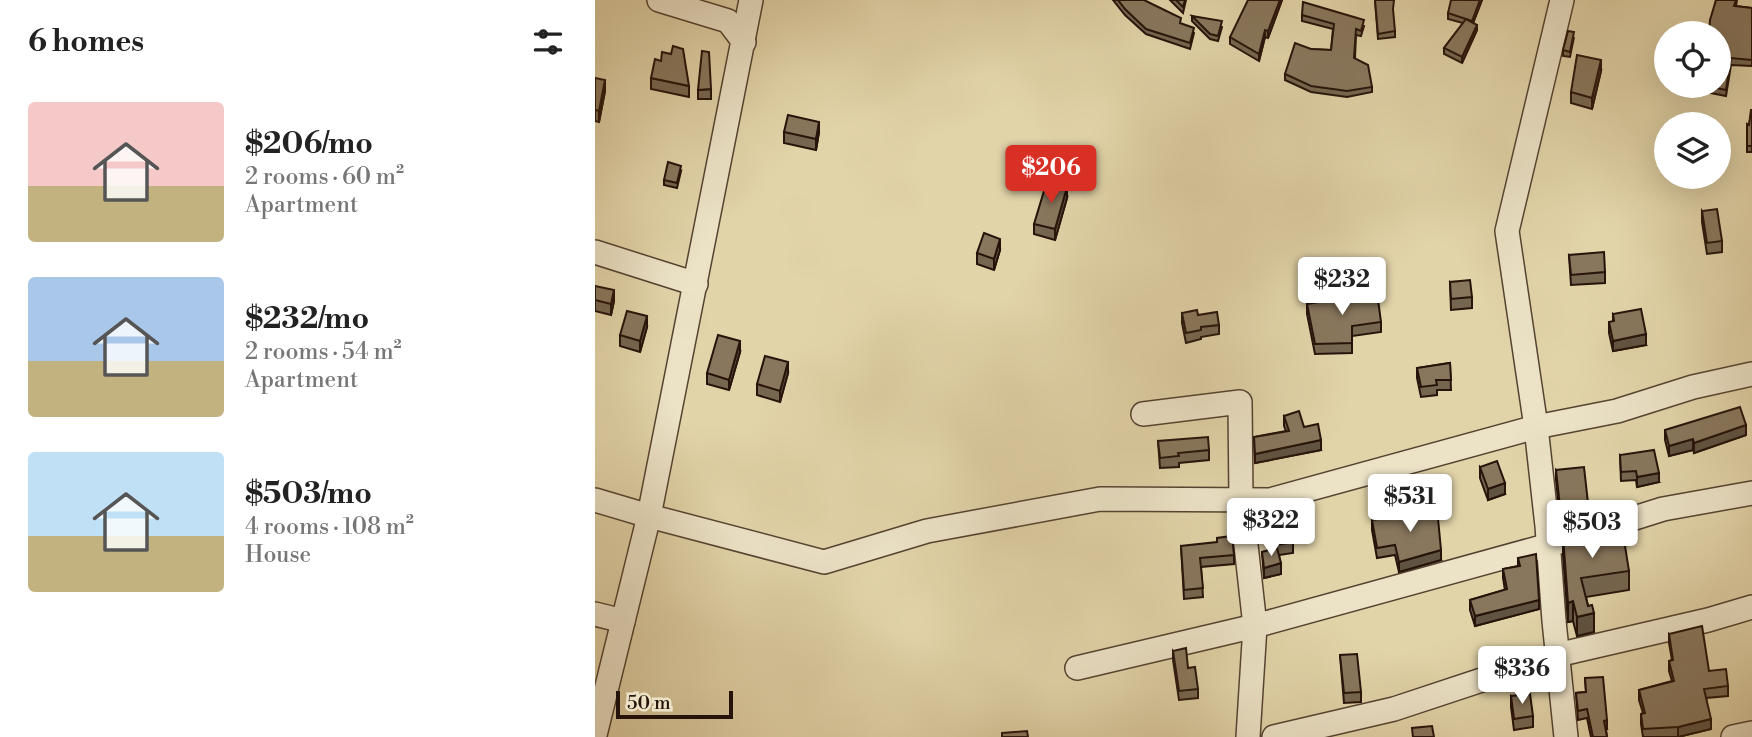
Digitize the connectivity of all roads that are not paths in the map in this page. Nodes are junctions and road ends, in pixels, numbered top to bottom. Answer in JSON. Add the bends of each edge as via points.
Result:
{"nodes":[{"id":1,"x":659,"y":0,"type":"edge"},
{"id":2,"x":751,"y":0,"type":"edge"},
{"id":3,"x":1562,"y":0,"type":"edge"},
{"id":4,"x":744,"y":42,"type":"junction"},
{"id":5,"x":595,"y":252,"type":"edge"},
{"id":6,"x":696,"y":284,"type":"junction"},
{"id":7,"x":1752,"y":374,"type":"edge"},
{"id":8,"x":1143,"y":414,"type":"dead end"},
{"id":9,"x":1536,"y":427,"type":"junction"},
{"id":10,"x":1752,"y":493,"type":"edge"},
{"id":11,"x":595,"y":500,"type":"edge"},
{"id":12,"x":1241,"y":500,"type":"junction"},
{"id":13,"x":649,"y":516,"type":"junction"},
{"id":14,"x":1549,"y":545,"type":"junction"},
{"id":15,"x":1752,"y":607,"type":"edge"},
{"id":16,"x":595,"y":614,"type":"edge"},
{"id":17,"x":623,"y":621,"type":"junction"},
{"id":18,"x":1255,"y":626,"type":"junction"},
{"id":19,"x":1557,"y":655,"type":"junction"},
{"id":20,"x":1077,"y":668,"type":"dead end"},
{"id":21,"x":1752,"y":733,"type":"edge"},
{"id":22,"x":595,"y":735,"type":"edge"},
{"id":23,"x":1248,"y":737,"type":"edge"},
{"id":24,"x":1275,"y":737,"type":"edge"},
{"id":25,"x":1566,"y":737,"type":"edge"},
{"id":26,"x":1733,"y":737,"type":"edge"}],
"edges":[{"from":1,"to":4,"type":"street","via":[[728,22]]},
{"from":2,"to":4,"type":"street"},
{"from":3,"to":9,"type":"street","via":[[1507,231]]},
{"from":4,"to":6,"type":"street"},
{"from":5,"to":6,"type":"street"},
{"from":6,"to":13,"type":"street"},
{"from":7,"to":9,"type":"street","via":[[1617,411]]},
{"from":8,"to":12,"type":"street","via":[[1240,402]]},
{"from":9,"to":12,"type":"street","via":[[1269,500]]},
{"from":9,"to":14,"type":"street"},
{"from":10,"to":14,"type":"street","via":[[1663,509]]},
{"from":11,"to":13,"type":"street"},
{"from":12,"to":13,"type":"street","via":[[1100,499],[927,531],[824,562]]},
{"from":12,"to":18,"type":"street"},
{"from":13,"to":17,"type":"street"},
{"from":14,"to":18,"type":"street"},
{"from":14,"to":19,"type":"street"},
{"from":15,"to":19,"type":"street"},
{"from":16,"to":17,"type":"street"},
{"from":17,"to":22,"type":"street"},
{"from":18,"to":20,"type":"street"},
{"from":18,"to":23,"type":"street"},
{"from":19,"to":24,"type":"street","via":[[1394,709]]},
{"from":19,"to":25,"type":"street"},
{"from":21,"to":26,"type":"street"}]}
